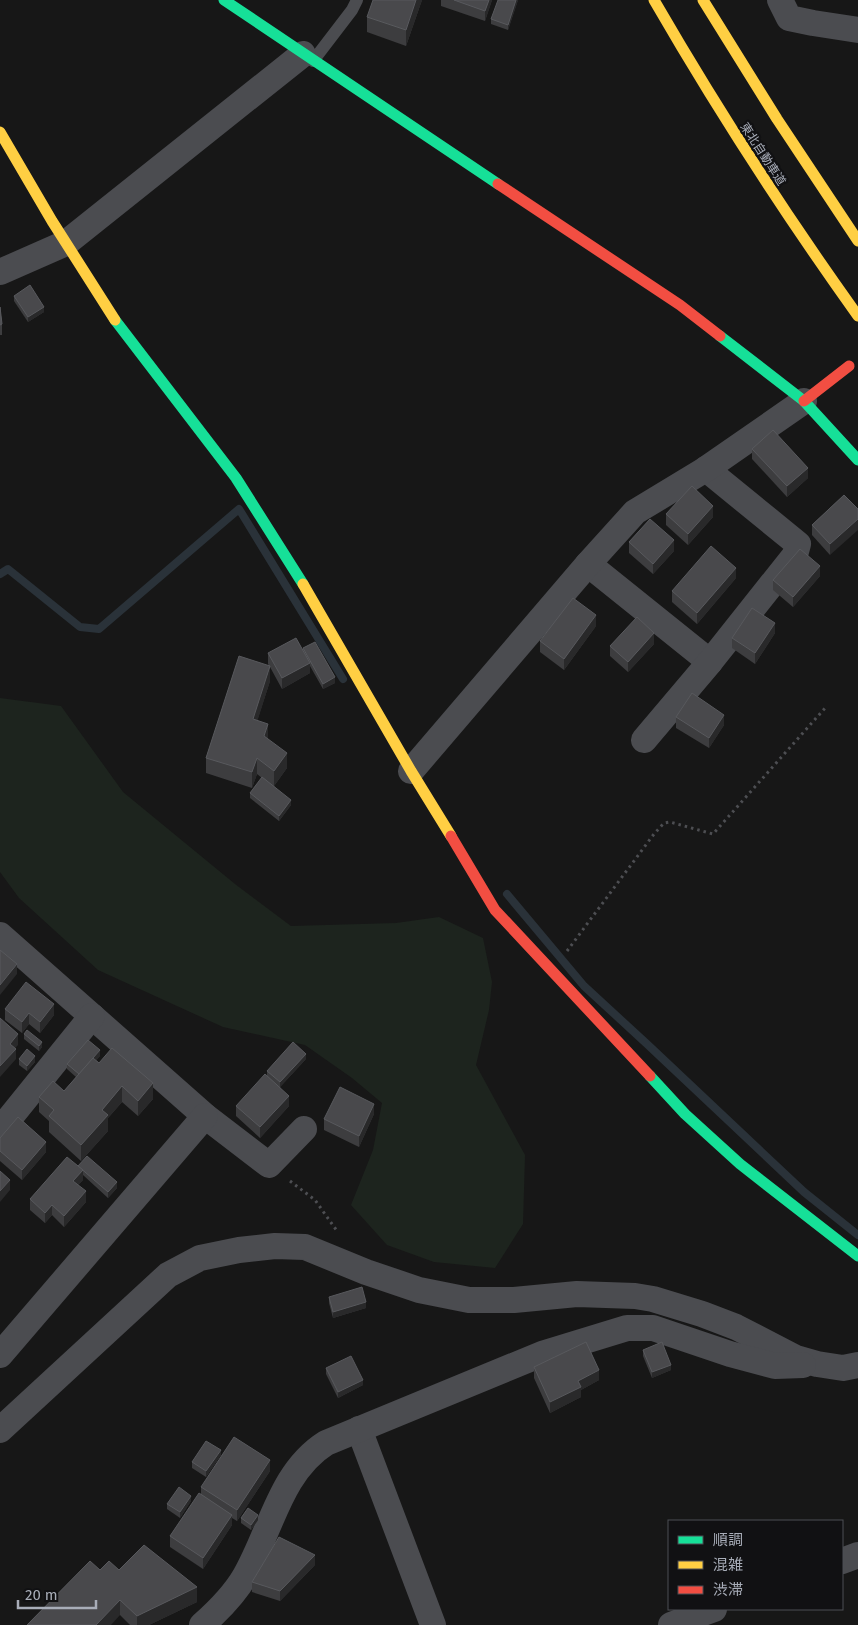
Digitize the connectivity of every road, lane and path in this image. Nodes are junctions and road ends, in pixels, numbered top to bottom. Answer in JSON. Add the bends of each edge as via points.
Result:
{"nodes":[{"id":1,"x":224,"y":0,"type":"edge"},
{"id":2,"x":357,"y":0,"type":"edge"},
{"id":3,"x":654,"y":0,"type":"edge"},
{"id":4,"x":703,"y":0,"type":"edge"},
{"id":5,"x":780,"y":0,"type":"edge"},
{"id":6,"x":858,"y":30,"type":"edge"},
{"id":7,"x":308,"y":57,"type":"junction"},
{"id":8,"x":0,"y":132,"type":"edge"},
{"id":9,"x":858,"y":241,"type":"edge"},
{"id":10,"x":66,"y":243,"type":"junction"},
{"id":11,"x":0,"y":272,"type":"edge"},
{"id":12,"x":858,"y":316,"type":"edge"},
{"id":13,"x":848,"y":366,"type":"dead end"},
{"id":14,"x":804,"y":401,"type":"junction"},
{"id":15,"x":858,"y":460,"type":"edge"},
{"id":16,"x":706,"y":469,"type":"junction"},
{"id":17,"x":588,"y":564,"type":"junction"},
{"id":18,"x":710,"y":662,"type":"junction"},
{"id":19,"x":826,"y":707,"type":"dead end"},
{"id":20,"x":644,"y":740,"type":"dead end"},
{"id":21,"x":411,"y":770,"type":"junction"},
{"id":22,"x":0,"y":935,"type":"edge"},
{"id":23,"x":570,"y":948,"type":"dead end"},
{"id":24,"x":92,"y":1016,"type":"junction"},
{"id":25,"x":205,"y":1116,"type":"junction"},
{"id":26,"x":304,"y":1129,"type":"dead end"},
{"id":27,"x":0,"y":1130,"type":"edge"},
{"id":28,"x":269,"y":1165,"type":"junction"},
{"id":29,"x":338,"y":1232,"type":"dead end"},
{"id":30,"x":858,"y":1256,"type":"edge"},
{"id":31,"x":0,"y":1355,"type":"edge"},
{"id":32,"x":817,"y":1364,"type":"junction"},
{"id":33,"x":858,"y":1365,"type":"edge"},
{"id":34,"x":359,"y":1429,"type":"junction"},
{"id":35,"x":0,"y":1430,"type":"edge"},
{"id":36,"x":858,"y":1555,"type":"edge"},
{"id":37,"x":843,"y":1561,"type":"edge"},
{"id":38,"x":711,"y":1610,"type":"edge"},
{"id":39,"x":202,"y":1625,"type":"edge"},
{"id":40,"x":433,"y":1625,"type":"edge"},
{"id":41,"x":671,"y":1625,"type":"edge"}],
"edges":[{"from":1,"to":7,"type":"main road"},
{"from":2,"to":7,"type":"lane","via":[[352,10]]},
{"from":3,"to":12,"type":"main road","name":"東北自動車道","via":[[739,143]]},
{"from":4,"to":9,"type":"main road"},
{"from":5,"to":6,"type":"street","via":[[789,18]]},
{"from":7,"to":10,"type":"street"},
{"from":7,"to":14,"type":"main road","via":[[680,305]]},
{"from":8,"to":10,"type":"main road"},
{"from":10,"to":11,"type":"street"},
{"from":10,"to":21,"type":"main road","via":[[113,317],[236,478],[308,592]]},
{"from":13,"to":14,"type":"main road"},
{"from":14,"to":15,"type":"main road"},
{"from":14,"to":16,"type":"street"},
{"from":16,"to":17,"type":"street","via":[[635,512]]},
{"from":16,"to":18,"type":"street","via":[[798,544],[795,555]]},
{"from":17,"to":18,"type":"street"},
{"from":17,"to":21,"type":"street"},
{"from":18,"to":20,"type":"street"},
{"from":19,"to":23,"type":"path","via":[[713,834],[664,823]]},
{"from":21,"to":30,"type":"main road","via":[[501,917],[685,1114],[740,1164]]},
{"from":22,"to":24,"type":"street"},
{"from":24,"to":25,"type":"street"},
{"from":24,"to":27,"type":"street"},
{"from":25,"to":28,"type":"street"},
{"from":25,"to":31,"type":"street"},
{"from":26,"to":28,"type":"street"},
{"from":28,"to":29,"type":"path","via":[[315,1200]]},
{"from":32,"to":33,"type":"street","via":[[843,1368]]},
{"from":32,"to":34,"type":"street","via":[[775,1366],[653,1328],[627,1328],[542,1354]]},
{"from":32,"to":35,"type":"street","via":[[796,1358],[736,1326],[652,1299],[577,1294],[469,1300],[419,1290],[305,1247],[275,1246],[200,1258],[168,1275]]},
{"from":34,"to":39,"type":"street","via":[[321,1446],[295,1472],[245,1577],[224,1605]]},
{"from":34,"to":40,"type":"street"},
{"from":36,"to":37,"type":"street"},
{"from":38,"to":41,"type":"street"}]}
